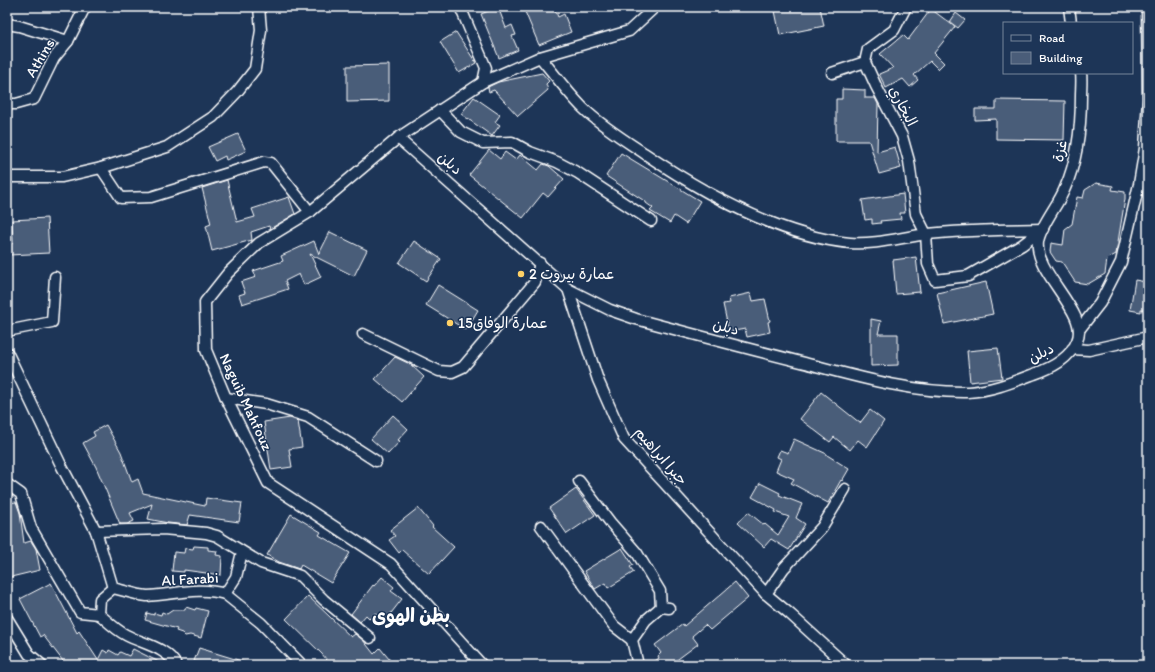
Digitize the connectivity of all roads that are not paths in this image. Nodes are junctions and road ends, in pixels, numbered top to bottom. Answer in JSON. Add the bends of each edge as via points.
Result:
{"nodes":[{"id":1,"x":85,"y":7,"type":"edge"},
{"id":2,"x":259,"y":7,"type":"edge"},
{"id":3,"x":462,"y":7,"type":"edge"},
{"id":4,"x":655,"y":7,"type":"edge"},
{"id":5,"x":906,"y":7,"type":"edge"},
{"id":6,"x":1069,"y":7,"type":"edge"},
{"id":7,"x":1147,"y":7,"type":"edge"},
{"id":8,"x":1071,"y":22,"type":"edge"},
{"id":9,"x":7,"y":24,"type":"edge"},
{"id":10,"x":68,"y":41,"type":"junction"},
{"id":11,"x":540,"y":57,"type":"junction"},
{"id":12,"x":865,"y":62,"type":"junction"},
{"id":13,"x":832,"y":73,"type":"dead end"},
{"id":14,"x":1081,"y":74,"type":"edge"},
{"id":15,"x":483,"y":82,"type":"junction"},
{"id":16,"x":7,"y":104,"type":"edge"},
{"id":17,"x":440,"y":110,"type":"junction"},
{"id":18,"x":398,"y":138,"type":"junction"},
{"id":19,"x":101,"y":168,"type":"junction"},
{"id":20,"x":7,"y":177,"type":"edge"},
{"id":21,"x":310,"y":212,"type":"junction"},
{"id":22,"x":650,"y":221,"type":"dead end"},
{"id":23,"x":1043,"y":229,"type":"junction"},
{"id":24,"x":926,"y":234,"type":"junction"},
{"id":25,"x":540,"y":263,"type":"junction"},
{"id":26,"x":55,"y":277,"type":"dead end"},
{"id":27,"x":568,"y":289,"type":"junction"},
{"id":28,"x":1079,"y":330,"type":"junction"},
{"id":29,"x":7,"y":331,"type":"edge"},
{"id":30,"x":363,"y":334,"type":"dead end"},
{"id":31,"x":1148,"y":337,"type":"edge"},
{"id":32,"x":1072,"y":349,"type":"junction"},
{"id":33,"x":7,"y":352,"type":"edge"},
{"id":34,"x":226,"y":398,"type":"junction"},
{"id":35,"x":376,"y":461,"type":"dead end"},
{"id":36,"x":579,"y":481,"type":"dead end"},
{"id":37,"x":7,"y":484,"type":"edge"},
{"id":38,"x":846,"y":489,"type":"dead end"},
{"id":39,"x":541,"y":526,"type":"dead end"},
{"id":40,"x":96,"y":532,"type":"junction"},
{"id":41,"x":242,"y":552,"type":"junction"},
{"id":42,"x":113,"y":588,"type":"junction"},
{"id":43,"x":225,"y":594,"type":"junction"},
{"id":44,"x":766,"y":594,"type":"junction"},
{"id":45,"x":99,"y":614,"type":"junction"},
{"id":46,"x":7,"y":618,"type":"edge"},
{"id":47,"x":370,"y":638,"type":"dead end"},
{"id":48,"x":632,"y":640,"type":"junction"},
{"id":49,"x":42,"y":665,"type":"edge"},
{"id":50,"x":176,"y":665,"type":"edge"},
{"id":51,"x":302,"y":665,"type":"edge"},
{"id":52,"x":482,"y":665,"type":"edge"},
{"id":53,"x":638,"y":665,"type":"edge"},
{"id":54,"x":846,"y":665,"type":"edge"}],
"edges":[{"from":1,"to":10,"type":"street","name":"Athins"},
{"from":2,"to":19,"type":"street","via":[[261,30],[255,69],[213,117],[167,147]]},
{"from":3,"to":15,"type":"street","via":[[486,68]]},
{"from":4,"to":11,"type":"street","name":"Naguib Mahfouz","via":[[629,31]]},
{"from":5,"to":12,"type":"street","via":[[894,30],[868,49]]},
{"from":6,"to":8,"type":"street"},
{"from":7,"to":28,"type":"street","name":"دبلن","via":[[1148,99],[1145,148],[1138,184],[1121,262],[1100,303]]},
{"from":9,"to":10,"type":"street"},
{"from":10,"to":16,"type":"street","name":"Athins","via":[[54,58],[34,99]]},
{"from":11,"to":15,"type":"street","name":"Naguib Mahfouz"},
{"from":11,"to":24,"type":"street","via":[[583,108],[622,139],[677,175],[767,221],[813,237],[851,243]]},
{"from":12,"to":13,"type":"street"},
{"from":12,"to":24,"type":"street","name":"البخاري","via":[[902,136],[909,162],[916,214]]},
{"from":14,"to":23,"type":"street","name":"غزة","via":[[1081,119],[1076,153],[1065,188]]},
{"from":15,"to":17,"type":"street","name":"Naguib Mahfouz"},
{"from":17,"to":18,"type":"street","name":"Naguib Mahfouz"},
{"from":17,"to":22,"type":"street","via":[[460,132],[483,143],[512,142],[557,162]]},
{"from":18,"to":21,"type":"street","name":"Naguib Mahfouz"},
{"from":18,"to":25,"type":"street","name":"دبلن"},
{"from":19,"to":20,"type":"street","via":[[62,177]]},
{"from":19,"to":21,"type":"street","via":[[121,198],[151,197],[264,162],[271,163]]},
{"from":21,"to":34,"type":"street","name":"Naguib Mahfouz","via":[[259,243],[228,273],[205,302],[206,350]]},
{"from":23,"to":24,"type":"street"},
{"from":23,"to":24,"type":"street","via":[[1022,245],[968,276],[935,280],[928,264]]},
{"from":23,"to":28,"type":"street","via":[[1038,242],[1040,258],[1073,311]]},
{"from":25,"to":27,"type":"street","name":"دبلن"},
{"from":25,"to":30,"type":"street","via":[[535,282],[463,367],[452,372],[438,371]]},
{"from":26,"to":29,"type":"street","via":[[52,322]]},
{"from":27,"to":32,"type":"street","name":"دبلن","via":[[636,320],[856,377],[943,392],[970,392],[1000,386],[1045,370],[1068,356]]},
{"from":27,"to":44,"type":"street","name":"جبرا ابراهيم","via":[[598,380],[624,439]]},
{"from":28,"to":32,"type":"street","name":"دبلن","via":[[1078,340]]},
{"from":31,"to":32,"type":"street","via":[[1089,350]]},
{"from":33,"to":40,"type":"street"},
{"from":34,"to":35,"type":"street","via":[[266,404],[308,416]]},
{"from":34,"to":52,"type":"street","name":"Naguib Mahfouz","via":[[268,483],[391,564]]},
{"from":36,"to":48,"type":"street","via":[[637,553],[660,591],[665,607],[646,620]]},
{"from":37,"to":45,"type":"street","via":[[21,494],[31,528],[80,612]]},
{"from":38,"to":44,"type":"street","via":[[822,527],[784,568]]},
{"from":39,"to":48,"type":"street","via":[[614,626]]},
{"from":40,"to":41,"type":"street","via":[[163,529],[206,533],[226,540]]},
{"from":40,"to":42,"type":"street"},
{"from":41,"to":43,"type":"street","name":"Al Farabi","via":[[236,577]]},
{"from":41,"to":47,"type":"street","via":[[262,563],[300,576],[324,600]]},
{"from":42,"to":43,"type":"street","name":"Al Farabi","via":[[147,596],[204,590]]},
{"from":42,"to":45,"type":"street","via":[[100,599]]},
{"from":43,"to":51,"type":"street","via":[[266,628]]},
{"from":44,"to":54,"type":"street","name":"جبرا ابراهيم"},
{"from":45,"to":50,"type":"street","via":[[125,635],[165,653]]},
{"from":46,"to":49,"type":"street","via":[[29,654]]},
{"from":48,"to":53,"type":"street"}]}
